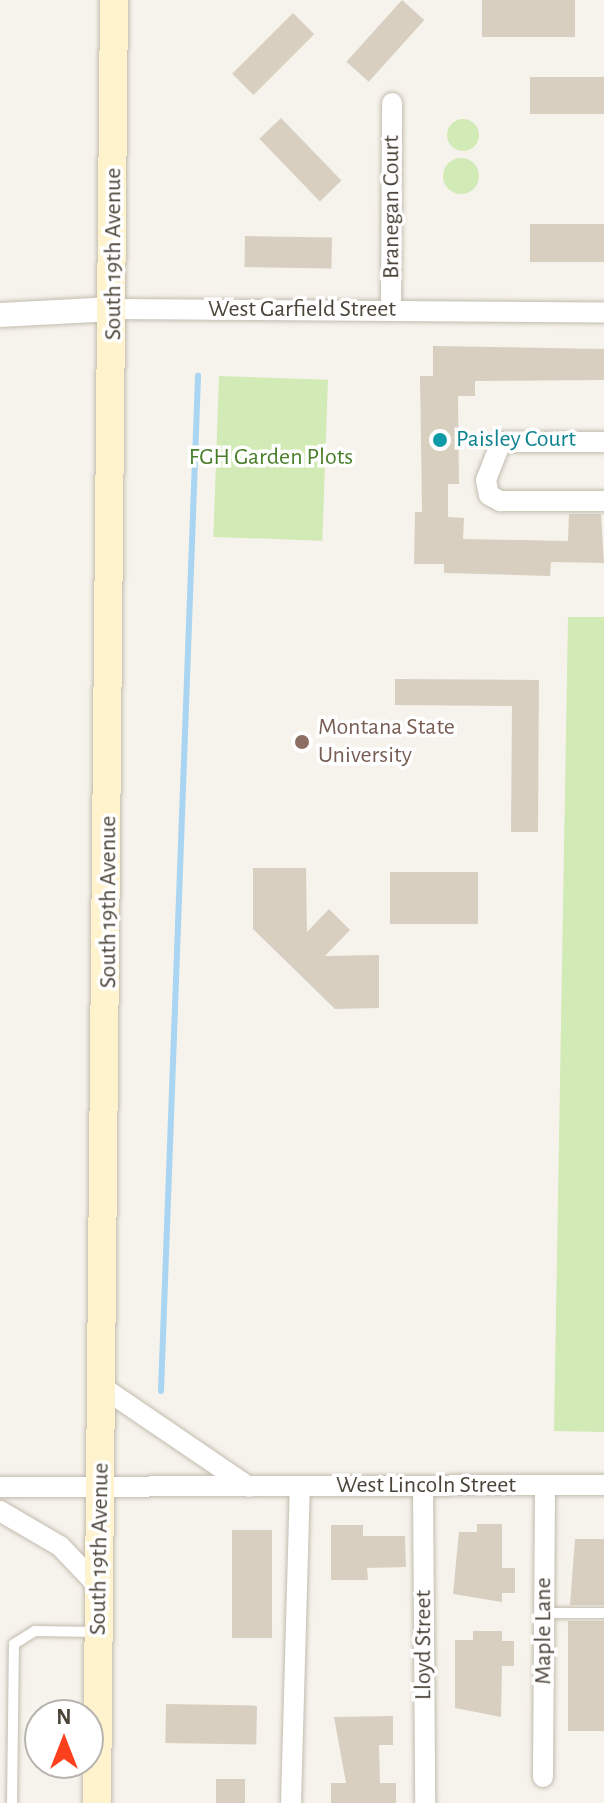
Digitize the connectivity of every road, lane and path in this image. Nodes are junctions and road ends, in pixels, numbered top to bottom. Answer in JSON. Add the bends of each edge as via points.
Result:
{"nodes":[{"id":1,"x":114,"y":0,"type":"edge"},
{"id":2,"x":392,"y":103,"type":"dead end"},
{"id":3,"x":114,"y":309,"type":"junction"},
{"id":4,"x":391,"y":311,"type":"junction"},
{"id":5,"x":604,"y":312,"type":"edge"},
{"id":6,"x":0,"y":315,"type":"edge"},
{"id":7,"x":604,"y":442,"type":"edge"},
{"id":8,"x":604,"y":501,"type":"edge"},
{"id":9,"x":105,"y":1389,"type":"junction"},
{"id":10,"x":545,"y":1485,"type":"junction"},
{"id":11,"x":604,"y":1485,"type":"edge"},
{"id":12,"x":423,"y":1486,"type":"junction"},
{"id":13,"x":0,"y":1487,"type":"edge"},
{"id":14,"x":100,"y":1487,"type":"junction"},
{"id":15,"x":249,"y":1487,"type":"junction"},
{"id":16,"x":300,"y":1487,"type":"junction"},
{"id":17,"x":0,"y":1511,"type":"edge"},
{"id":18,"x":99,"y":1587,"type":"junction"},
{"id":19,"x":543,"y":1613,"type":"junction"},
{"id":20,"x":604,"y":1613,"type":"edge"},
{"id":21,"x":99,"y":1632,"type":"junction"},
{"id":22,"x":543,"y":1777,"type":"dead end"},
{"id":23,"x":12,"y":1803,"type":"edge"},
{"id":24,"x":97,"y":1803,"type":"edge"},
{"id":25,"x":291,"y":1803,"type":"edge"},
{"id":26,"x":425,"y":1803,"type":"edge"}],
"edges":[{"from":1,"to":3,"type":"main road","name":"South 19th Avenue"},
{"from":2,"to":4,"type":"street","name":"Branegan Court"},
{"from":3,"to":4,"type":"street","name":"West Garfield Street"},
{"from":3,"to":6,"type":"street","name":"West Garfield Street"},
{"from":3,"to":9,"type":"main road","name":"South 19th Avenue"},
{"from":4,"to":5,"type":"street","name":"West Garfield Street"},
{"from":7,"to":8,"type":"street","via":[[501,442],[486,480],[489,495],[500,501]]},
{"from":9,"to":14,"type":"main road","name":"South 19th Avenue"},
{"from":9,"to":15,"type":"street"},
{"from":10,"to":11,"type":"street","name":"West Lincoln Street"},
{"from":10,"to":12,"type":"street","name":"West Lincoln Street"},
{"from":10,"to":19,"type":"street","name":"Maple Lane"},
{"from":12,"to":16,"type":"street","name":"West Lincoln Street"},
{"from":12,"to":26,"type":"street","name":"Lloyd Street"},
{"from":13,"to":14,"type":"street","name":"West Lincoln Street"},
{"from":14,"to":15,"type":"street","name":"West Lincoln Street"},
{"from":14,"to":18,"type":"main road","name":"South 19th Avenue"},
{"from":15,"to":16,"type":"street","name":"West Lincoln Street"},
{"from":16,"to":25,"type":"street"},
{"from":17,"to":18,"type":"street","via":[[60,1546]]},
{"from":18,"to":21,"type":"main road","name":"South 19th Avenue"},
{"from":19,"to":20,"type":"lane"},
{"from":19,"to":22,"type":"street","name":"Maple Lane"},
{"from":21,"to":23,"type":"lane","via":[[35,1631],[14,1644]]},
{"from":21,"to":24,"type":"main road","name":"South 19th Avenue"}]}
